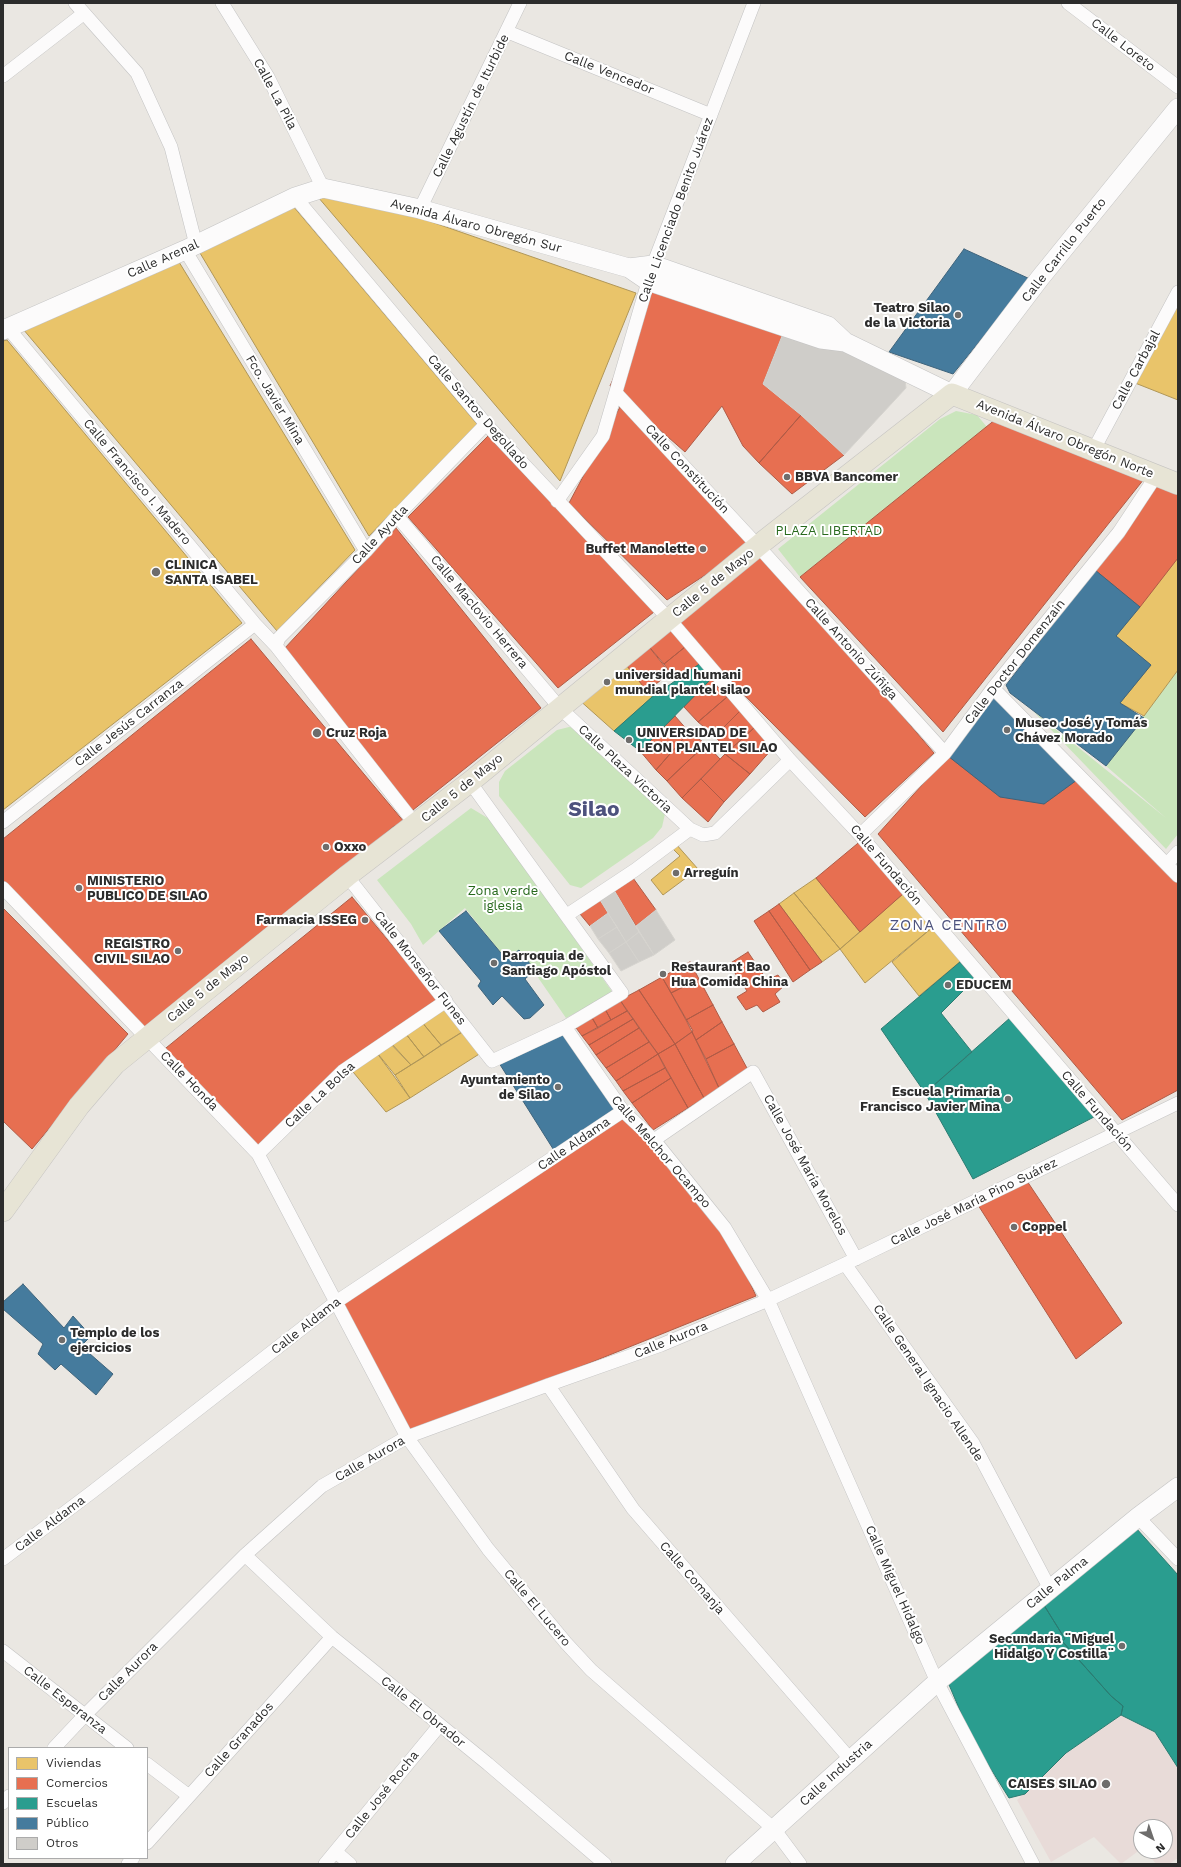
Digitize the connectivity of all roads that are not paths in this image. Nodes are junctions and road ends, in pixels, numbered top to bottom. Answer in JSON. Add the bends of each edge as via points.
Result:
{"nodes":[{"id":1,"x":74,"y":3,"type":"edge"},
{"id":2,"x":222,"y":3,"type":"edge"},
{"id":3,"x":520,"y":3,"type":"edge"},
{"id":4,"x":754,"y":3,"type":"edge"},
{"id":5,"x":1068,"y":3,"type":"edge"},
{"id":6,"x":83,"y":14,"type":"junction"},
{"id":7,"x":508,"y":32,"type":"junction"},
{"id":8,"x":3,"y":76,"type":"edge"},
{"id":9,"x":1178,"y":88,"type":"edge"},
{"id":10,"x":1178,"y":108,"type":"edge"},
{"id":11,"x":711,"y":115,"type":"junction"},
{"id":12,"x":323,"y":188,"type":"junction"},
{"id":13,"x":295,"y":197,"type":"junction"},
{"id":14,"x":420,"y":209,"type":"junction"},
{"id":15,"x":190,"y":247,"type":"junction"},
{"id":16,"x":650,"y":273,"type":"junction"},
{"id":17,"x":1178,"y":292,"type":"edge"},
{"id":18,"x":6,"y":329,"type":"edge"},
{"id":19,"x":616,"y":393,"type":"junction"},
{"id":20,"x":952,"y":394,"type":"junction"},
{"id":21,"x":486,"y":424,"type":"junction"},
{"id":22,"x":1094,"y":449,"type":"junction"},
{"id":23,"x":1156,"y":476,"type":"junction"},
{"id":24,"x":1178,"y":484,"type":"edge"},
{"id":25,"x":557,"y":501,"type":"junction"},
{"id":26,"x":397,"y":516,"type":"junction"},
{"id":27,"x":758,"y":546,"type":"junction"},
{"id":28,"x":366,"y":551,"type":"junction"},
{"id":29,"x":669,"y":619,"type":"junction"},
{"id":30,"x":255,"y":624,"type":"junction"},
{"id":31,"x":276,"y":646,"type":"junction"},
{"id":32,"x":993,"y":688,"type":"junction"},
{"id":33,"x":560,"y":708,"type":"junction"},
{"id":34,"x":945,"y":753,"type":"junction"},
{"id":35,"x":790,"y":760,"type":"junction"},
{"id":36,"x":470,"y":782,"type":"junction"},
{"id":37,"x":3,"y":822,"type":"edge"},
{"id":38,"x":416,"y":825,"type":"junction"},
{"id":39,"x":690,"y":829,"type":"junction"},
{"id":40,"x":860,"y":835,"type":"junction"},
{"id":41,"x":1178,"y":852,"type":"edge"},
{"id":42,"x":1167,"y":864,"type":"junction"},
{"id":43,"x":347,"y":876,"type":"junction"},
{"id":44,"x":1178,"y":876,"type":"edge"},
{"id":45,"x":3,"y":888,"type":"edge"},
{"id":46,"x":567,"y":916,"type":"junction"},
{"id":47,"x":446,"y":1001,"type":"junction"},
{"id":48,"x":565,"y":1027,"type":"junction"},
{"id":49,"x":146,"y":1037,"type":"junction"},
{"id":50,"x":1178,"y":1103,"type":"edge"},
{"id":51,"x":623,"y":1111,"type":"junction"},
{"id":52,"x":1117,"y":1133,"type":"junction"},
{"id":53,"x":654,"y":1140,"type":"junction"},
{"id":54,"x":258,"y":1154,"type":"junction"},
{"id":55,"x":1178,"y":1204,"type":"edge"},
{"id":56,"x":3,"y":1211,"type":"edge"},
{"id":57,"x":851,"y":1262,"type":"junction"},
{"id":58,"x":768,"y":1300,"type":"junction"},
{"id":59,"x":336,"y":1302,"type":"junction"},
{"id":60,"x":548,"y":1385,"type":"junction"},
{"id":61,"x":407,"y":1437,"type":"junction"},
{"id":62,"x":1178,"y":1487,"type":"edge"},
{"id":63,"x":1138,"y":1517,"type":"junction"},
{"id":64,"x":245,"y":1555,"type":"junction"},
{"id":65,"x":3,"y":1559,"type":"edge"},
{"id":66,"x":1178,"y":1559,"type":"edge"},
{"id":67,"x":1050,"y":1589,"type":"junction"},
{"id":68,"x":332,"y":1637,"type":"junction"},
{"id":69,"x":3,"y":1651,"type":"edge"},
{"id":70,"x":937,"y":1682,"type":"junction"},
{"id":71,"x":85,"y":1715,"type":"junction"},
{"id":72,"x":438,"y":1726,"type":"junction"},
{"id":73,"x":55,"y":1747,"type":"edge"},
{"id":74,"x":126,"y":1747,"type":"edge"},
{"id":75,"x":851,"y":1760,"type":"junction"},
{"id":76,"x":148,"y":1765,"type":"edge"},
{"id":77,"x":189,"y":1796,"type":"junction"},
{"id":78,"x":774,"y":1829,"type":"junction"},
{"id":79,"x":148,"y":1842,"type":"edge"},
{"id":80,"x":336,"y":1852,"type":"junction"},
{"id":81,"x":325,"y":1864,"type":"edge"},
{"id":82,"x":350,"y":1864,"type":"edge"},
{"id":83,"x":605,"y":1864,"type":"edge"},
{"id":84,"x":735,"y":1864,"type":"edge"},
{"id":85,"x":800,"y":1864,"type":"edge"},
{"id":86,"x":1033,"y":1864,"type":"edge"}],
"edges":[{"from":1,"to":6,"type":"street","name":"Fco. Javier Mina"},
{"from":2,"to":12,"type":"street","name":"Calle La Pila","via":[[268,77]]},
{"from":3,"to":7,"type":"street","name":"Calle Agustín de Iturbide"},
{"from":4,"to":11,"type":"street","name":"Calle Licenciado Benito Juárez"},
{"from":5,"to":9,"type":"street","name":"Calle Loreto"},
{"from":6,"to":8,"type":"street"},
{"from":6,"to":15,"type":"street","name":"Fco. Javier Mina","via":[[137,73],[171,147]]},
{"from":7,"to":11,"type":"street","name":"Calle Vencedor"},
{"from":7,"to":14,"type":"street","name":"Calle Agustín de Iturbide"},
{"from":10,"to":20,"type":"street","name":"Calle Carrillo Puerto","via":[[1040,278]]},
{"from":11,"to":16,"type":"street","name":"Calle Licenciado Benito Juárez"},
{"from":12,"to":13,"type":"street","name":"Calle Arenal"},
{"from":12,"to":14,"type":"street","name":"Avenida Álvaro Obregón Sur"},
{"from":13,"to":15,"type":"street","name":"Calle Arenal"},
{"from":13,"to":21,"type":"street","name":"Calle Santos Degollado"},
{"from":14,"to":16,"type":"street","name":"Avenida Álvaro Obregón Sur"},
{"from":15,"to":18,"type":"street","name":"Calle Arenal"},
{"from":15,"to":28,"type":"street","name":"Fco. Javier Mina"},
{"from":16,"to":19,"type":"street","name":"Calle Licenciado Benito Juárez"},
{"from":16,"to":20,"type":"street","name":"Avenida Álvaro Obregón Sur","via":[[821,339],[845,342]]},
{"from":17,"to":22,"type":"street","name":"Calle Carbajal"},
{"from":18,"to":30,"type":"street","name":"Calle Francisco I. Madero"},
{"from":19,"to":25,"type":"street","name":"Calle Licenciado Benito Juárez","via":[[603,436]]},
{"from":19,"to":27,"type":"street","name":"Calle Constitución"},
{"from":20,"to":22,"type":"main road","name":"Avenida Álvaro Obregón Norte"},
{"from":20,"to":27,"type":"main road","name":"Calle 5 de Mayo"},
{"from":21,"to":25,"type":"street","name":"Calle Santos Degollado"},
{"from":21,"to":26,"type":"street","name":"Calle Ayutla"},
{"from":22,"to":23,"type":"main road","name":"Avenida Álvaro Obregón Norte"},
{"from":23,"to":24,"type":"main road","name":"Avenida Álvaro Obregón Norte"},
{"from":23,"to":32,"type":"street","name":"Calle Doctor Domenzain","via":[[1119,532]]},
{"from":25,"to":29,"type":"street","name":"Calle Santos Degollado"},
{"from":26,"to":28,"type":"street","name":"Calle Ayutla"},
{"from":26,"to":33,"type":"street","name":"Calle Maclovio Herrera"},
{"from":27,"to":29,"type":"main road","name":"Calle 5 de Mayo"},
{"from":27,"to":34,"type":"street","name":"Calle Antonio Zúñiga"},
{"from":28,"to":31,"type":"street","name":"Calle Ayutla","via":[[279,638]]},
{"from":29,"to":33,"type":"main road","name":"Calle 5 de Mayo"},
{"from":29,"to":35,"type":"street","name":"Calle Fundación"},
{"from":30,"to":31,"type":"street","name":"Calle Francisco I. Madero"},
{"from":30,"to":37,"type":"street","name":"Calle Jesús Carranza"},
{"from":31,"to":38,"type":"street","name":"Calle Francisco I. Madero"},
{"from":32,"to":34,"type":"street","name":"Calle Doctor Domenzain"},
{"from":32,"to":42,"type":"street"},
{"from":33,"to":36,"type":"main road","name":"Calle 5 de Mayo"},
{"from":33,"to":39,"type":"street","name":"Calle Plaza Victoria"},
{"from":34,"to":40,"type":"street","name":"Calle Doctor Domenzain"},
{"from":35,"to":39,"type":"street","via":[[715,833],[703,835]]},
{"from":35,"to":40,"type":"street","name":"Calle Fundación"},
{"from":36,"to":38,"type":"main road","name":"Calle 5 de Mayo"},
{"from":36,"to":46,"type":"street"},
{"from":38,"to":43,"type":"main road","name":"Calle 5 de Mayo"},
{"from":39,"to":46,"type":"street"},
{"from":40,"to":52,"type":"street","name":"Calle Fundación"},
{"from":41,"to":42,"type":"street"},
{"from":42,"to":44,"type":"street"},
{"from":43,"to":47,"type":"street","name":"Calle Monseñor Funes"},
{"from":43,"to":49,"type":"main road","name":"Calle 5 de Mayo"},
{"from":45,"to":49,"type":"street","name":"Calle Honda"},
{"from":46,"to":48,"type":"street","via":[[622,993]]},
{"from":47,"to":48,"type":"street","name":"Calle Monseñor Funes","via":[[492,1061]]},
{"from":47,"to":54,"type":"street","name":"Calle La Bolsa","via":[[343,1071]]},
{"from":48,"to":51,"type":"street","name":"Calle Melchor Ocampo"},
{"from":49,"to":54,"type":"street","name":"Calle Honda"},
{"from":49,"to":56,"type":"main road","name":"Calle 5 de Mayo","via":[[114,1064],[79,1106]]},
{"from":50,"to":52,"type":"street","name":"Calle José María Pino Suárez"},
{"from":51,"to":53,"type":"street","name":"Calle Melchor Ocampo"},
{"from":51,"to":59,"type":"street","name":"Calle Aldama"},
{"from":52,"to":55,"type":"street","name":"Calle Fundación"},
{"from":52,"to":57,"type":"street","name":"Calle José María Pino Suárez"},
{"from":53,"to":57,"type":"street","name":"Calle José María Morelos","via":[[753,1072]]},
{"from":53,"to":58,"type":"street","name":"Calle Melchor Ocampo","via":[[725,1228]]},
{"from":54,"to":59,"type":"street","name":"Calle Honda"},
{"from":57,"to":58,"type":"street","name":"Calle José María Pino Suárez"},
{"from":57,"to":67,"type":"street","name":"Calle General Ignacio Allende","via":[[972,1443]]},
{"from":58,"to":60,"type":"street","name":"Calle Aurora","via":[[661,1345]]},
{"from":58,"to":70,"type":"street","name":"Calle Miguel Hidalgo"},
{"from":59,"to":61,"type":"street","name":"Calle El Lucero"},
{"from":59,"to":65,"type":"street","name":"Calle Aldama"},
{"from":60,"to":61,"type":"street","name":"Calle Aurora"},
{"from":60,"to":75,"type":"street","name":"Calle Comanja","via":[[632,1509]]},
{"from":61,"to":64,"type":"street","name":"Calle Aurora","via":[[322,1486]]},
{"from":61,"to":78,"type":"street","name":"Calle El Lucero","via":[[488,1549],[581,1659]]},
{"from":62,"to":63,"type":"street","name":"Calle Palma"},
{"from":63,"to":66,"type":"street"},
{"from":63,"to":67,"type":"street","name":"Calle Palma"},
{"from":64,"to":68,"type":"street","name":"Calle El Obrador"},
{"from":64,"to":71,"type":"street","name":"Calle Aurora"},
{"from":67,"to":70,"type":"street","name":"Calle Palma"},
{"from":68,"to":72,"type":"street","name":"Calle El Obrador"},
{"from":68,"to":77,"type":"street","name":"Calle Granados"},
{"from":69,"to":71,"type":"street","name":"Calle Esperanza"},
{"from":70,"to":75,"type":"street","name":"Calle Industria"},
{"from":70,"to":86,"type":"street","name":"Calle Miguel Hidalgo"},
{"from":71,"to":73,"type":"street","name":"Calle Aurora"},
{"from":71,"to":74,"type":"street","name":"Calle Esperanza"},
{"from":72,"to":80,"type":"street","name":"Calle José Rocha"},
{"from":72,"to":83,"type":"street","name":"Calle El Obrador","via":[[488,1764]]},
{"from":75,"to":78,"type":"street","name":"Calle Industria"},
{"from":76,"to":77,"type":"street"},
{"from":77,"to":79,"type":"street","name":"Calle Granados"},
{"from":78,"to":84,"type":"street","name":"Calle Industria"},
{"from":78,"to":85,"type":"street","name":"Calle El Lucero"},
{"from":80,"to":81,"type":"street","name":"Calle José Rocha"},
{"from":80,"to":82,"type":"street"}]}
